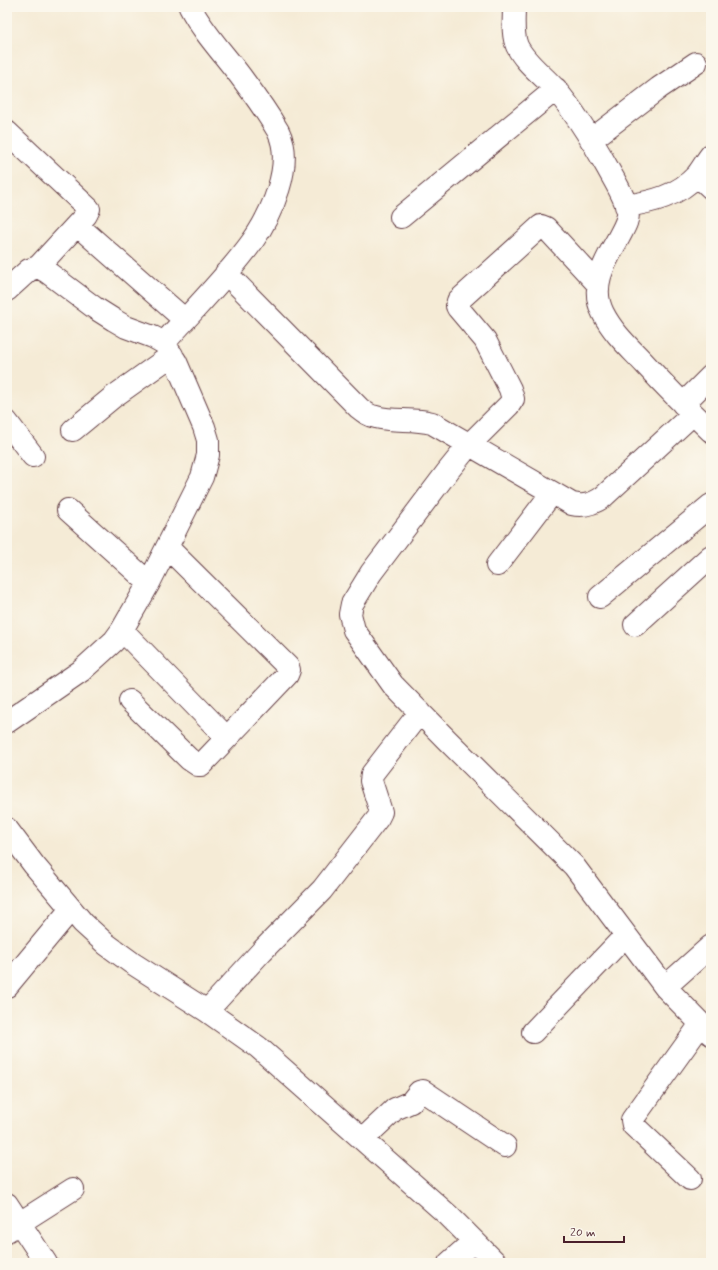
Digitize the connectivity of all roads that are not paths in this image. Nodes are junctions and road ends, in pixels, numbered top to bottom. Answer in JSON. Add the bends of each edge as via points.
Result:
{"nodes":[{"id":1,"x":190,"y":7,"type":"edge"},
{"id":2,"x":514,"y":7,"type":"edge"},
{"id":3,"x":696,"y":63,"type":"dead end"},
{"id":4,"x":556,"y":89,"type":"junction"},
{"id":5,"x":7,"y":132,"type":"edge"},
{"id":6,"x":592,"y":140,"type":"junction"},
{"id":7,"x":711,"y":155,"type":"edge"},
{"id":8,"x":704,"y":182,"type":"edge"},
{"id":9,"x":626,"y":206,"type":"junction"},
{"id":10,"x":401,"y":217,"type":"dead end"},
{"id":11,"x":77,"y":225,"type":"junction"},
{"id":12,"x":38,"y":267,"type":"junction"},
{"id":13,"x":226,"y":273,"type":"junction"},
{"id":14,"x":598,"y":283,"type":"junction"},
{"id":15,"x":7,"y":290,"type":"edge"},
{"id":16,"x":185,"y":320,"type":"junction"},
{"id":17,"x":168,"y":349,"type":"junction"},
{"id":18,"x":711,"y":376,"type":"edge"},
{"id":19,"x":688,"y":409,"type":"junction"},
{"id":20,"x":7,"y":422,"type":"edge"},
{"id":21,"x":73,"y":430,"type":"dead end"},
{"id":22,"x":711,"y":431,"type":"edge"},
{"id":23,"x":469,"y":445,"type":"junction"},
{"id":24,"x":34,"y":456,"type":"dead end"},
{"id":25,"x":552,"y":494,"type":"junction"},
{"id":26,"x":711,"y":505,"type":"edge"},
{"id":27,"x":68,"y":510,"type":"dead end"},
{"id":28,"x":167,"y":547,"type":"junction"},
{"id":29,"x":711,"y":556,"type":"edge"},
{"id":30,"x":497,"y":565,"type":"dead end"},
{"id":31,"x":149,"y":583,"type":"junction"},
{"id":32,"x":600,"y":598,"type":"dead end"},
{"id":33,"x":635,"y":625,"type":"dead end"},
{"id":34,"x":122,"y":630,"type":"junction"},
{"id":35,"x":130,"y":701,"type":"dead end"},
{"id":36,"x":420,"y":712,"type":"junction"},
{"id":37,"x":7,"y":722,"type":"edge"},
{"id":38,"x":227,"y":738,"type":"junction"},
{"id":39,"x":7,"y":829,"type":"edge"},
{"id":40,"x":71,"y":909,"type":"junction"},
{"id":41,"x":625,"y":936,"type":"junction"},
{"id":42,"x":711,"y":946,"type":"edge"},
{"id":43,"x":7,"y":986,"type":"edge"},
{"id":44,"x":665,"y":988,"type":"junction"},
{"id":45,"x":207,"y":1010,"type":"junction"},
{"id":46,"x":706,"y":1029,"type":"edge"},
{"id":47,"x":533,"y":1032,"type":"dead end"},
{"id":48,"x":363,"y":1139,"type":"junction"},
{"id":49,"x":504,"y":1146,"type":"dead end"},
{"id":50,"x":690,"y":1179,"type":"dead end"},
{"id":51,"x":73,"y":1189,"type":"dead end"},
{"id":52,"x":7,"y":1204,"type":"edge"},
{"id":53,"x":13,"y":1227,"type":"edge"},
{"id":54,"x":474,"y":1241,"type":"junction"},
{"id":55,"x":46,"y":1263,"type":"edge"},
{"id":56,"x":449,"y":1263,"type":"edge"},
{"id":57,"x":496,"y":1263,"type":"edge"}],
"edges":[{"from":1,"to":13,"type":"street","via":[[210,39],[273,123],[279,133],[283,153],[284,164],[278,191],[266,217],[251,243]]},
{"from":2,"to":4,"type":"street","via":[[514,30],[518,47],[525,58]]},
{"from":3,"to":6,"type":"street"},
{"from":4,"to":6,"type":"street"},
{"from":4,"to":10,"type":"street"},
{"from":5,"to":11,"type":"street","via":[[86,204],[88,212]]},
{"from":6,"to":9,"type":"street","via":[[616,182]]},
{"from":7,"to":8,"type":"street"},
{"from":8,"to":9,"type":"street","via":[[646,203]]},
{"from":9,"to":14,"type":"street","via":[[627,219],[604,264]]},
{"from":11,"to":12,"type":"street"},
{"from":11,"to":16,"type":"street"},
{"from":12,"to":15,"type":"street","via":[[29,270]]},
{"from":12,"to":17,"type":"street","via":[[114,320],[153,337]]},
{"from":13,"to":16,"type":"street"},
{"from":13,"to":23,"type":"street","via":[[365,412],[376,417],[432,423]]},
{"from":14,"to":19,"type":"street","via":[[598,300],[606,319],[617,335]]},
{"from":14,"to":23,"type":"street","via":[[546,228],[541,226],[458,301],[458,308],[485,340],[513,396],[509,405]]},
{"from":16,"to":17,"type":"street"},
{"from":17,"to":21,"type":"street"},
{"from":17,"to":28,"type":"street","via":[[204,427],[208,440],[208,455],[202,477]]},
{"from":18,"to":19,"type":"street"},
{"from":19,"to":22,"type":"street"},
{"from":19,"to":25,"type":"street","via":[[604,497],[596,502],[580,506]]},
{"from":20,"to":24,"type":"street"},
{"from":23,"to":25,"type":"street"},
{"from":23,"to":36,"type":"street","via":[[360,588],[350,609],[354,630],[393,685]]},
{"from":25,"to":30,"type":"street"},
{"from":26,"to":32,"type":"street"},
{"from":27,"to":31,"type":"street"},
{"from":28,"to":31,"type":"street"},
{"from":28,"to":38,"type":"street","via":[[289,669],[287,675]]},
{"from":29,"to":33,"type":"street"},
{"from":31,"to":34,"type":"street"},
{"from":34,"to":37,"type":"street","via":[[105,650],[81,671]]},
{"from":34,"to":38,"type":"street"},
{"from":35,"to":38,"type":"street","via":[[198,765],[204,763]]},
{"from":36,"to":41,"type":"street","via":[[574,866]]},
{"from":36,"to":45,"type":"street","via":[[372,774],[371,781],[381,812],[378,818],[322,890]]},
{"from":39,"to":40,"type":"street"},
{"from":40,"to":43,"type":"street"},
{"from":40,"to":45,"type":"street","via":[[106,944]]},
{"from":41,"to":44,"type":"street"},
{"from":41,"to":47,"type":"street"},
{"from":42,"to":44,"type":"street"},
{"from":44,"to":46,"type":"street"},
{"from":45,"to":48,"type":"street","via":[[258,1047]]},
{"from":46,"to":50,"type":"street","via":[[632,1120],[633,1125]]},
{"from":48,"to":49,"type":"street","via":[[395,1109],[411,1102],[423,1091]]},
{"from":48,"to":54,"type":"street","via":[[448,1214]]},
{"from":51,"to":53,"type":"street"},
{"from":52,"to":53,"type":"street"},
{"from":53,"to":55,"type":"street"},
{"from":54,"to":56,"type":"street"},
{"from":54,"to":57,"type":"street"}]}
